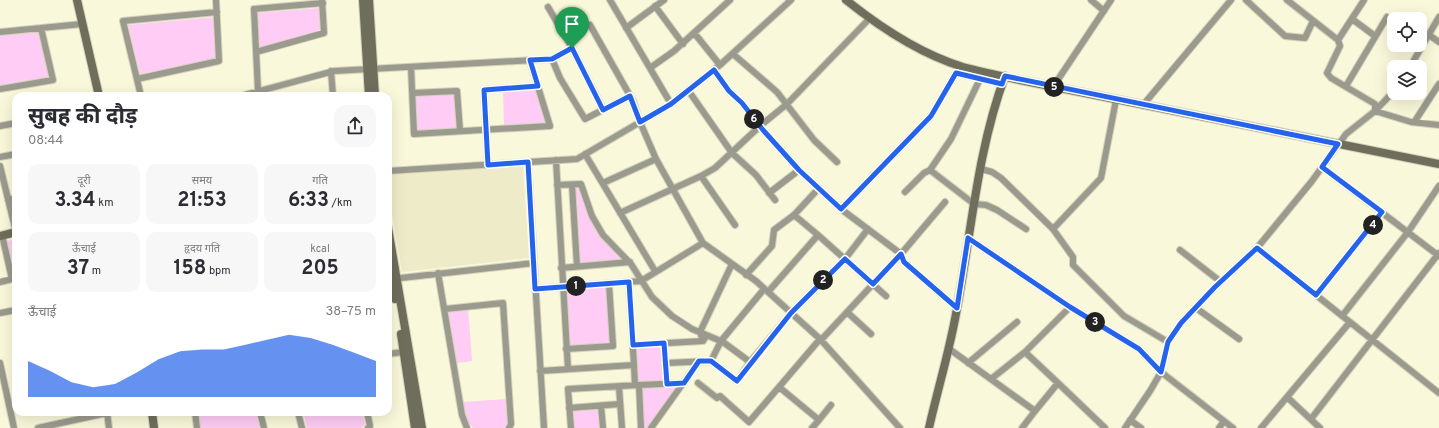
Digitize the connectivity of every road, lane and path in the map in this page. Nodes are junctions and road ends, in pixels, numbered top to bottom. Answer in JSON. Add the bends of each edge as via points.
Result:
{"nodes":[{"id":1,"x":77,"y":0,"type":"edge"},
{"id":2,"x":216,"y":0,"type":"edge"},
{"id":3,"x":363,"y":0,"type":"edge"},
{"id":4,"x":369,"y":0,"type":"edge"},
{"id":5,"x":610,"y":0,"type":"edge"},
{"id":6,"x":664,"y":0,"type":"edge"},
{"id":7,"x":730,"y":0,"type":"edge"},
{"id":8,"x":791,"y":0,"type":"edge"},
{"id":9,"x":846,"y":0,"type":"edge"},
{"id":10,"x":1091,"y":0,"type":"edge"},
{"id":11,"x":1111,"y":0,"type":"edge"},
{"id":12,"x":1231,"y":0,"type":"edge"},
{"id":13,"x":1246,"y":0,"type":"edge"},
{"id":14,"x":1287,"y":0,"type":"edge"},
{"id":15,"x":1364,"y":0,"type":"edge"},
{"id":16,"x":322,"y":1,"type":"edge"},
{"id":17,"x":655,"y":6,"type":"junction"},
{"id":18,"x":548,"y":7,"type":"dead end"},
{"id":19,"x":1104,"y":11,"type":"junction"},
{"id":20,"x":217,"y":12,"type":"junction"},
{"id":21,"x":1387,"y":17,"type":"dead end"},
{"id":22,"x":1439,"y":17,"type":"edge"},
{"id":23,"x":869,"y":19,"type":"junction"},
{"id":24,"x":1352,"y":19,"type":"junction"},
{"id":25,"x":1314,"y":21,"type":"junction"},
{"id":26,"x":82,"y":24,"type":"junction"},
{"id":27,"x":590,"y":25,"type":"dead end"},
{"id":28,"x":41,"y":28,"type":"junction"},
{"id":29,"x":626,"y":28,"type":"junction"},
{"id":30,"x":0,"y":32,"type":"edge"},
{"id":31,"x":694,"y":34,"type":"junction"},
{"id":32,"x":1429,"y":35,"type":"junction"},
{"id":33,"x":1375,"y":36,"type":"junction"},
{"id":34,"x":1338,"y":40,"type":"junction"},
{"id":35,"x":1439,"y":42,"type":"edge"},
{"id":36,"x":683,"y":44,"type":"junction"},
{"id":37,"x":572,"y":48,"type":"junction"},
{"id":38,"x":256,"y":52,"type":"junction"},
{"id":39,"x":733,"y":54,"type":"junction"},
{"id":40,"x":552,"y":59,"type":"junction"},
{"id":41,"x":530,"y":60,"type":"junction"},
{"id":42,"x":1414,"y":60,"type":"edge"},
{"id":43,"x":720,"y":65,"type":"junction"},
{"id":44,"x":411,"y":67,"type":"junction"},
{"id":45,"x":650,"y":68,"type":"junction"},
{"id":46,"x":370,"y":69,"type":"junction"},
{"id":47,"x":714,"y":70,"type":"junction"},
{"id":48,"x":331,"y":71,"type":"junction"},
{"id":49,"x":137,"y":79,"type":"junction"},
{"id":50,"x":980,"y":79,"type":"junction"},
{"id":51,"x":1003,"y":80,"type":"junction"},
{"id":52,"x":1439,"y":84,"type":"edge"},
{"id":53,"x":538,"y":86,"type":"junction"},
{"id":54,"x":1346,"y":86,"type":"junction"},
{"id":55,"x":1053,"y":87,"type":"junction"},
{"id":56,"x":0,"y":89,"type":"edge"},
{"id":57,"x":688,"y":90,"type":"junction"},
{"id":58,"x":258,"y":91,"type":"junction"},
{"id":59,"x":98,"y":92,"type":"edge"},
{"id":60,"x":140,"y":92,"type":"edge"},
{"id":61,"x":255,"y":92,"type":"edge"},
{"id":62,"x":333,"y":92,"type":"edge"},
{"id":63,"x":369,"y":92,"type":"edge"},
{"id":64,"x":374,"y":92,"type":"edge"},
{"id":65,"x":412,"y":93,"type":"junction"},
{"id":66,"x":630,"y":96,"type":"junction"},
{"id":67,"x":1387,"y":98,"type":"edge"},
{"id":68,"x":1116,"y":100,"type":"junction"},
{"id":69,"x":671,"y":104,"type":"junction"},
{"id":70,"x":787,"y":104,"type":"junction"},
{"id":71,"x":1143,"y":105,"type":"junction"},
{"id":72,"x":603,"y":110,"type":"junction"},
{"id":73,"x":1375,"y":111,"type":"junction"},
{"id":74,"x":1415,"y":121,"type":"junction"},
{"id":75,"x":640,"y":122,"type":"junction"},
{"id":76,"x":12,"y":124,"type":"edge"},
{"id":77,"x":1439,"y":125,"type":"edge"},
{"id":78,"x":0,"y":126,"type":"edge"},
{"id":79,"x":760,"y":126,"type":"junction"},
{"id":80,"x":486,"y":130,"type":"junction"},
{"id":81,"x":460,"y":131,"type":"junction"},
{"id":82,"x":1338,"y":144,"type":"junction"},
{"id":83,"x":732,"y":153,"type":"junction"},
{"id":84,"x":585,"y":154,"type":"junction"},
{"id":85,"x":12,"y":155,"type":"edge"},
{"id":86,"x":0,"y":157,"type":"edge"},
{"id":87,"x":656,"y":159,"type":"junction"},
{"id":88,"x":556,"y":160,"type":"junction"},
{"id":89,"x":528,"y":162,"type":"junction"},
{"id":90,"x":837,"y":162,"type":"dead end"},
{"id":91,"x":1439,"y":164,"type":"edge"},
{"id":92,"x":488,"y":165,"type":"junction"},
{"id":93,"x":0,"y":166,"type":"edge"},
{"id":94,"x":1322,"y":167,"type":"junction"},
{"id":95,"x":981,"y":169,"type":"junction"},
{"id":96,"x":799,"y":170,"type":"junction"},
{"id":97,"x":930,"y":170,"type":"junction"},
{"id":98,"x":392,"y":171,"type":"edge"},
{"id":99,"x":701,"y":176,"type":"junction"},
{"id":100,"x":602,"y":183,"type":"junction"},
{"id":101,"x":572,"y":185,"type":"junction"},
{"id":102,"x":557,"y":186,"type":"junction"},
{"id":103,"x":1439,"y":186,"type":"edge"},
{"id":104,"x":819,"y":188,"type":"junction"},
{"id":105,"x":673,"y":189,"type":"junction"},
{"id":106,"x":905,"y":192,"type":"dead end"},
{"id":107,"x":770,"y":193,"type":"junction"},
{"id":108,"x":12,"y":199,"type":"edge"},
{"id":109,"x":8,"y":200,"type":"junction"},
{"id":110,"x":775,"y":200,"type":"dead end"},
{"id":111,"x":945,"y":202,"type":"dead end"},
{"id":112,"x":974,"y":204,"type":"junction"},
{"id":113,"x":841,"y":209,"type":"junction"},
{"id":114,"x":1382,"y":212,"type":"junction"},
{"id":115,"x":620,"y":213,"type":"junction"},
{"id":116,"x":794,"y":215,"type":"junction"},
{"id":117,"x":12,"y":216,"type":"edge"},
{"id":118,"x":735,"y":225,"type":"dead end"},
{"id":119,"x":868,"y":229,"type":"junction"},
{"id":120,"x":1026,"y":229,"type":"dead end"},
{"id":121,"x":1053,"y":229,"type":"junction"},
{"id":122,"x":1408,"y":232,"type":"junction"},
{"id":123,"x":12,"y":233,"type":"edge"},
{"id":124,"x":1,"y":235,"type":"edge"},
{"id":125,"x":818,"y":235,"type":"junction"},
{"id":126,"x":968,"y":238,"type":"junction"},
{"id":127,"x":703,"y":244,"type":"junction"},
{"id":128,"x":1257,"y":248,"type":"junction"},
{"id":129,"x":1180,"y":250,"type":"dead end"},
{"id":130,"x":901,"y":254,"type":"junction"},
{"id":131,"x":1438,"y":255,"type":"edge"},
{"id":132,"x":845,"y":259,"type":"junction"},
{"id":133,"x":392,"y":261,"type":"edge"},
{"id":134,"x":630,"y":262,"type":"junction"},
{"id":135,"x":534,"y":263,"type":"junction"},
{"id":136,"x":732,"y":264,"type":"junction"},
{"id":137,"x":577,"y":266,"type":"junction"},
{"id":138,"x":561,"y":268,"type":"junction"},
{"id":139,"x":12,"y":271,"type":"edge"},
{"id":140,"x":656,"y":271,"type":"junction"},
{"id":141,"x":392,"y":273,"type":"edge"},
{"id":142,"x":438,"y":273,"type":"junction"},
{"id":143,"x":746,"y":275,"type":"junction"},
{"id":144,"x":394,"y":278,"type":"junction"},
{"id":145,"x":12,"y":279,"type":"edge"},
{"id":146,"x":641,"y":281,"type":"junction"},
{"id":147,"x":0,"y":282,"type":"edge"},
{"id":148,"x":629,"y":282,"type":"junction"},
{"id":149,"x":1221,"y":282,"type":"junction"},
{"id":150,"x":609,"y":284,"type":"junction"},
{"id":151,"x":873,"y":284,"type":"junction"},
{"id":152,"x":562,"y":287,"type":"junction"},
{"id":153,"x":535,"y":289,"type":"junction"},
{"id":154,"x":766,"y":290,"type":"junction"},
{"id":155,"x":1316,"y":295,"type":"junction"},
{"id":156,"x":886,"y":296,"type":"dead end"},
{"id":157,"x":1070,"y":307,"type":"junction"},
{"id":158,"x":957,"y":308,"type":"junction"},
{"id":159,"x":1196,"y":308,"type":"junction"},
{"id":160,"x":445,"y":309,"type":"junction"},
{"id":161,"x":12,"y":311,"type":"edge"},
{"id":162,"x":847,"y":312,"type":"junction"},
{"id":163,"x":0,"y":313,"type":"edge"},
{"id":164,"x":791,"y":313,"type":"junction"},
{"id":165,"x":1342,"y":316,"type":"junction"},
{"id":166,"x":1017,"y":322,"type":"dead end"},
{"id":167,"x":1350,"y":322,"type":"junction"},
{"id":168,"x":700,"y":332,"type":"junction"},
{"id":169,"x":871,"y":334,"type":"dead end"},
{"id":170,"x":708,"y":335,"type":"junction"},
{"id":171,"x":821,"y":339,"type":"junction"},
{"id":172,"x":1239,"y":339,"type":"dead end"},
{"id":173,"x":1372,"y":340,"type":"junction"},
{"id":174,"x":702,"y":341,"type":"junction"},
{"id":175,"x":721,"y":341,"type":"junction"},
{"id":176,"x":1168,"y":342,"type":"junction"},
{"id":177,"x":664,"y":343,"type":"junction"},
{"id":178,"x":633,"y":345,"type":"junction"},
{"id":179,"x":948,"y":348,"type":"junction"},
{"id":180,"x":566,"y":349,"type":"junction"},
{"id":181,"x":403,"y":352,"type":"junction"},
{"id":182,"x":1025,"y":352,"type":"junction"},
{"id":183,"x":392,"y":353,"type":"edge"},
{"id":184,"x":699,"y":361,"type":"junction"},
{"id":185,"x":711,"y":361,"type":"junction"},
{"id":186,"x":750,"y":362,"type":"junction"},
{"id":187,"x":0,"y":363,"type":"edge"},
{"id":188,"x":968,"y":363,"type":"junction"},
{"id":189,"x":666,"y":364,"type":"junction"},
{"id":190,"x":634,"y":365,"type":"junction"},
{"id":191,"x":568,"y":369,"type":"junction"},
{"id":192,"x":540,"y":370,"type":"junction"},
{"id":193,"x":1161,"y":372,"type":"junction"},
{"id":194,"x":990,"y":379,"type":"junction"},
{"id":195,"x":684,"y":383,"type":"junction"},
{"id":196,"x":698,"y":383,"type":"dead end"},
{"id":197,"x":1058,"y":383,"type":"junction"},
{"id":198,"x":667,"y":384,"type":"junction"},
{"id":199,"x":637,"y":385,"type":"junction"},
{"id":200,"x":619,"y":387,"type":"junction"},
{"id":201,"x":779,"y":387,"type":"junction"},
{"id":202,"x":1439,"y":393,"type":"edge"},
{"id":203,"x":1288,"y":397,"type":"junction"},
{"id":204,"x":9,"y":404,"type":"junction"},
{"id":205,"x":12,"y":404,"type":"edge"},
{"id":206,"x":620,"y":404,"type":"junction"},
{"id":207,"x":830,"y":405,"type":"dead end"},
{"id":208,"x":601,"y":406,"type":"junction"},
{"id":209,"x":570,"y":408,"type":"junction"},
{"id":210,"x":1035,"y":411,"type":"junction"},
{"id":211,"x":93,"y":416,"type":"edge"},
{"id":212,"x":107,"y":416,"type":"edge"},
{"id":213,"x":152,"y":416,"type":"edge"},
{"id":214,"x":196,"y":416,"type":"edge"},
{"id":215,"x":261,"y":416,"type":"edge"},
{"id":216,"x":299,"y":416,"type":"edge"},
{"id":217,"x":369,"y":416,"type":"edge"},
{"id":218,"x":1310,"y":419,"type":"junction"},
{"id":219,"x":819,"y":420,"type":"junction"},
{"id":220,"x":1130,"y":420,"type":"junction"},
{"id":221,"x":1224,"y":421,"type":"junction"},
{"id":222,"x":14,"y":428,"type":"edge"},
{"id":223,"x":38,"y":428,"type":"edge"},
{"id":224,"x":109,"y":428,"type":"edge"},
{"id":225,"x":154,"y":428,"type":"edge"},
{"id":226,"x":197,"y":428,"type":"edge"},
{"id":227,"x":264,"y":428,"type":"edge"},
{"id":228,"x":302,"y":428,"type":"edge"},
{"id":229,"x":368,"y":428,"type":"edge"},
{"id":230,"x":416,"y":428,"type":"edge"},
{"id":231,"x":422,"y":428,"type":"edge"},
{"id":232,"x":467,"y":428,"type":"edge"},
{"id":233,"x":509,"y":428,"type":"edge"},
{"id":234,"x":544,"y":428,"type":"edge"},
{"id":235,"x":571,"y":428,"type":"edge"},
{"id":236,"x":603,"y":428,"type":"edge"},
{"id":237,"x":622,"y":428,"type":"edge"},
{"id":238,"x":641,"y":428,"type":"edge"},
{"id":239,"x":651,"y":428,"type":"edge"},
{"id":240,"x":812,"y":428,"type":"edge"},
{"id":241,"x":900,"y":428,"type":"edge"},
{"id":242,"x":929,"y":428,"type":"edge"},
{"id":243,"x":1022,"y":428,"type":"edge"},
{"id":244,"x":1105,"y":428,"type":"edge"},
{"id":245,"x":1125,"y":428,"type":"edge"},
{"id":246,"x":1141,"y":428,"type":"edge"},
{"id":247,"x":1219,"y":428,"type":"edge"},
{"id":248,"x":1233,"y":428,"type":"edge"},
{"id":249,"x":1261,"y":428,"type":"edge"},
{"id":250,"x":1320,"y":428,"type":"edge"}],
"edges":[{"from":1,"to":26,"type":"street"},
{"from":2,"to":20,"type":"street"},
{"from":3,"to":46,"type":"street"},
{"from":4,"to":46,"type":"street"},
{"from":5,"to":29,"type":"street"},
{"from":6,"to":17,"type":"street"},
{"from":7,"to":31,"type":"street"},
{"from":8,"to":39,"type":"street"},
{"from":9,"to":23,"type":"street"},
{"from":10,"to":19,"type":"street"},
{"from":11,"to":19,"type":"street"},
{"from":12,"to":71,"type":"street"},
{"from":13,"to":25,"type":"street","via":[[1285,36],[1305,38]]},
{"from":14,"to":25,"type":"street"},
{"from":15,"to":24,"type":"street"},
{"from":16,"to":38,"type":"street","via":[[324,33]]},
{"from":16,"to":38,"type":"street","via":[[254,9]]},
{"from":17,"to":29,"type":"street"},
{"from":17,"to":36,"type":"street"},
{"from":18,"to":37,"type":"street"},
{"from":19,"to":55,"type":"street"},
{"from":20,"to":49,"type":"street","via":[[219,61]]},
{"from":20,"to":49,"type":"street","via":[[123,20]]},
{"from":21,"to":33,"type":"street"},
{"from":22,"to":32,"type":"street"},
{"from":23,"to":51,"type":"street","via":[[913,46]]},
{"from":23,"to":70,"type":"street"},
{"from":24,"to":33,"type":"street"},
{"from":24,"to":34,"type":"street"},
{"from":25,"to":34,"type":"street"},
{"from":26,"to":28,"type":"street"},
{"from":26,"to":59,"type":"street"},
{"from":27,"to":66,"type":"street"},
{"from":28,"to":30,"type":"street"},
{"from":28,"to":56,"type":"street","via":[[53,80]]},
{"from":29,"to":45,"type":"street"},
{"from":31,"to":36,"type":"street"},
{"from":31,"to":43,"type":"street"},
{"from":32,"to":35,"type":"street"},
{"from":32,"to":42,"type":"street"},
{"from":33,"to":54,"type":"street"},
{"from":34,"to":54,"type":"street","via":[[1340,46],[1327,73]]},
{"from":36,"to":45,"type":"street"},
{"from":37,"to":40,"type":"street"},
{"from":37,"to":72,"type":"street"},
{"from":38,"to":58,"type":"street"},
{"from":39,"to":43,"type":"street"},
{"from":39,"to":70,"type":"street","via":[[777,92]]},
{"from":40,"to":41,"type":"street"},
{"from":40,"to":72,"type":"street","via":[[560,78],[585,119]]},
{"from":41,"to":44,"type":"street"},
{"from":41,"to":53,"type":"street"},
{"from":43,"to":47,"type":"street"},
{"from":44,"to":46,"type":"street"},
{"from":44,"to":65,"type":"street"},
{"from":45,"to":69,"type":"street"},
{"from":46,"to":48,"type":"street"},
{"from":46,"to":63,"type":"street"},
{"from":46,"to":64,"type":"street"},
{"from":47,"to":57,"type":"street"},
{"from":47,"to":79,"type":"street"},
{"from":48,"to":58,"type":"street"},
{"from":48,"to":62,"type":"street"},
{"from":49,"to":60,"type":"street"},
{"from":50,"to":51,"type":"street"},
{"from":50,"to":97,"type":"street","via":[[951,139]]},
{"from":50,"to":113,"type":"street","via":[[956,73],[931,116]]},
{"from":51,"to":55,"type":"street"},
{"from":51,"to":95,"type":"street","via":[[994,104]]},
{"from":52,"to":74,"type":"street"},
{"from":53,"to":80,"type":"street","via":[[484,90]]},
{"from":53,"to":80,"type":"street","via":[[550,126]]},
{"from":54,"to":73,"type":"street","via":[[1375,104]]},
{"from":55,"to":68,"type":"street"},
{"from":57,"to":69,"type":"street"},
{"from":57,"to":83,"type":"street"},
{"from":58,"to":61,"type":"street"},
{"from":65,"to":81,"type":"street","via":[[457,91]]},
{"from":65,"to":81,"type":"street","via":[[414,134]]},
{"from":66,"to":72,"type":"street"},
{"from":66,"to":75,"type":"street"},
{"from":67,"to":73,"type":"street"},
{"from":68,"to":71,"type":"street"},
{"from":68,"to":121,"type":"street","via":[[1101,178]]},
{"from":69,"to":75,"type":"street"},
{"from":70,"to":79,"type":"street"},
{"from":70,"to":90,"type":"street","via":[[814,140]]},
{"from":71,"to":82,"type":"street"},
{"from":73,"to":74,"type":"street"},
{"from":73,"to":82,"type":"street","via":[[1357,124]]},
{"from":74,"to":77,"type":"street"},
{"from":75,"to":84,"type":"street"},
{"from":75,"to":87,"type":"street"},
{"from":76,"to":78,"type":"street"},
{"from":79,"to":83,"type":"street"},
{"from":79,"to":96,"type":"street"},
{"from":80,"to":81,"type":"street"},
{"from":80,"to":92,"type":"street"},
{"from":82,"to":91,"type":"street"},
{"from":82,"to":94,"type":"street"},
{"from":83,"to":99,"type":"street"},
{"from":83,"to":107,"type":"street","via":[[756,175]]},
{"from":84,"to":88,"type":"street","via":[[577,159]]},
{"from":84,"to":100,"type":"street"},
{"from":85,"to":86,"type":"street"},
{"from":87,"to":100,"type":"street"},
{"from":87,"to":105,"type":"street"},
{"from":88,"to":89,"type":"street"},
{"from":88,"to":102,"type":"street"},
{"from":89,"to":92,"type":"street"},
{"from":89,"to":135,"type":"street"},
{"from":92,"to":98,"type":"street"},
{"from":93,"to":109,"type":"street"},
{"from":94,"to":114,"type":"street"},
{"from":94,"to":128,"type":"street"},
{"from":95,"to":112,"type":"street"},
{"from":95,"to":121,"type":"street","via":[[1001,178]]},
{"from":96,"to":104,"type":"street"},
{"from":96,"to":107,"type":"street"},
{"from":97,"to":106,"type":"street"},
{"from":97,"to":112,"type":"street"},
{"from":99,"to":105,"type":"street"},
{"from":99,"to":118,"type":"street"},
{"from":100,"to":115,"type":"street"},
{"from":101,"to":102,"type":"street"},
{"from":101,"to":134,"type":"street","via":[[581,184],[592,216],[603,235]]},
{"from":101,"to":137,"type":"street"},
{"from":102,"to":138,"type":"street"},
{"from":103,"to":122,"type":"street"},
{"from":104,"to":113,"type":"street"},
{"from":104,"to":116,"type":"street"},
{"from":105,"to":115,"type":"street"},
{"from":105,"to":127,"type":"street"},
{"from":107,"to":110,"type":"street"},
{"from":108,"to":109,"type":"street"},
{"from":109,"to":117,"type":"street"},
{"from":111,"to":130,"type":"street"},
{"from":112,"to":120,"type":"street","via":[[986,205],[997,210]]},
{"from":112,"to":126,"type":"street"},
{"from":113,"to":119,"type":"street"},
{"from":114,"to":122,"type":"street"},
{"from":114,"to":155,"type":"street"},
{"from":115,"to":140,"type":"street"},
{"from":116,"to":125,"type":"street"},
{"from":116,"to":143,"type":"street","via":[[774,230],[772,246]]},
{"from":119,"to":130,"type":"street"},
{"from":119,"to":132,"type":"street"},
{"from":121,"to":176,"type":"street","via":[[1073,257],[1072,265],[1124,316]]},
{"from":122,"to":131,"type":"street"},
{"from":122,"to":165,"type":"street"},
{"from":123,"to":124,"type":"street"},
{"from":124,"to":139,"type":"street"},
{"from":125,"to":132,"type":"street"},
{"from":125,"to":154,"type":"street"},
{"from":126,"to":157,"type":"street"},
{"from":126,"to":158,"type":"street"},
{"from":127,"to":136,"type":"street"},
{"from":127,"to":140,"type":"street"},
{"from":128,"to":149,"type":"street"},
{"from":128,"to":155,"type":"street"},
{"from":129,"to":149,"type":"street"},
{"from":130,"to":151,"type":"street"},
{"from":130,"to":158,"type":"street","via":[[904,262]]},
{"from":131,"to":173,"type":"street"},
{"from":132,"to":151,"type":"street"},
{"from":132,"to":164,"type":"street"},
{"from":133,"to":144,"type":"street"},
{"from":134,"to":137,"type":"street"},
{"from":134,"to":146,"type":"street"},
{"from":135,"to":142,"type":"street"},
{"from":135,"to":153,"type":"street"},
{"from":136,"to":143,"type":"street"},
{"from":136,"to":168,"type":"street"},
{"from":137,"to":138,"type":"street"},
{"from":138,"to":152,"type":"street"},
{"from":140,"to":146,"type":"street"},
{"from":141,"to":144,"type":"street"},
{"from":142,"to":144,"type":"street"},
{"from":142,"to":160,"type":"street"},
{"from":143,"to":154,"type":"street"},
{"from":144,"to":181,"type":"street"},
{"from":144,"to":231,"type":"street"},
{"from":145,"to":147,"type":"street"},
{"from":146,"to":148,"type":"street"},
{"from":146,"to":168,"type":"street","via":[[652,297],[672,316]]},
{"from":148,"to":150,"type":"street"},
{"from":148,"to":178,"type":"street"},
{"from":149,"to":159,"type":"street"},
{"from":150,"to":152,"type":"street"},
{"from":150,"to":180,"type":"street","via":[[613,346]]},
{"from":151,"to":156,"type":"street"},
{"from":151,"to":162,"type":"street"},
{"from":152,"to":153,"type":"street"},
{"from":152,"to":180,"type":"street"},
{"from":153,"to":192,"type":"street"},
{"from":154,"to":164,"type":"street"},
{"from":154,"to":175,"type":"street"},
{"from":155,"to":165,"type":"street"},
{"from":157,"to":182,"type":"street"},
{"from":157,"to":193,"type":"street","via":[[1139,349]]},
{"from":158,"to":179,"type":"street"},
{"from":159,"to":172,"type":"street"},
{"from":159,"to":176,"type":"street","via":[[1181,323]]},
{"from":160,"to":232,"type":"street","via":[[462,415]]},
{"from":160,"to":233,"type":"street","via":[[503,303],[511,424]]},
{"from":161,"to":163,"type":"street"},
{"from":162,"to":169,"type":"street"},
{"from":162,"to":171,"type":"street"},
{"from":164,"to":171,"type":"street"},
{"from":164,"to":186,"type":"street"},
{"from":165,"to":167,"type":"street"},
{"from":166,"to":188,"type":"street"},
{"from":167,"to":173,"type":"street"},
{"from":167,"to":203,"type":"street"},
{"from":168,"to":170,"type":"street"},
{"from":168,"to":174,"type":"street"},
{"from":170,"to":174,"type":"street"},
{"from":170,"to":175,"type":"street"},
{"from":171,"to":201,"type":"street"},
{"from":171,"to":241,"type":"street"},
{"from":173,"to":202,"type":"street"},
{"from":173,"to":218,"type":"street"},
{"from":174,"to":177,"type":"street"},
{"from":175,"to":185,"type":"street"},
{"from":175,"to":186,"type":"street"},
{"from":176,"to":193,"type":"street"},
{"from":177,"to":178,"type":"street"},
{"from":177,"to":189,"type":"street"},
{"from":178,"to":190,"type":"street"},
{"from":179,"to":188,"type":"street"},
{"from":179,"to":242,"type":"street"},
{"from":180,"to":191,"type":"street"},
{"from":181,"to":183,"type":"street"},
{"from":181,"to":230,"type":"street"},
{"from":182,"to":194,"type":"street"},
{"from":182,"to":197,"type":"street"},
{"from":184,"to":185,"type":"street"},
{"from":184,"to":189,"type":"street"},
{"from":184,"to":195,"type":"street"},
{"from":185,"to":186,"type":"street","via":[[737,381]]},
{"from":187,"to":204,"type":"street"},
{"from":188,"to":194,"type":"street"},
{"from":189,"to":198,"type":"street"},
{"from":190,"to":191,"type":"street"},
{"from":190,"to":199,"type":"street"},
{"from":191,"to":192,"type":"street"},
{"from":192,"to":234,"type":"street"},
{"from":193,"to":220,"type":"street"},
{"from":193,"to":221,"type":"street"},
{"from":194,"to":210,"type":"street"},
{"from":195,"to":198,"type":"street"},
{"from":195,"to":239,"type":"street"},
{"from":196,"to":201,"type":"street","via":[[717,398],[720,396],[749,422]]},
{"from":197,"to":210,"type":"street"},
{"from":197,"to":244,"type":"street"},
{"from":198,"to":199,"type":"street"},
{"from":199,"to":200,"type":"street"},
{"from":199,"to":238,"type":"street"},
{"from":200,"to":206,"type":"street"},
{"from":200,"to":209,"type":"street","via":[[568,389]]},
{"from":201,"to":219,"type":"street"},
{"from":203,"to":218,"type":"street"},
{"from":203,"to":249,"type":"street"},
{"from":204,"to":205,"type":"street"},
{"from":204,"to":222,"type":"street"},
{"from":206,"to":208,"type":"street"},
{"from":206,"to":237,"type":"street"},
{"from":207,"to":219,"type":"street"},
{"from":208,"to":209,"type":"street"},
{"from":208,"to":236,"type":"street"},
{"from":209,"to":235,"type":"street"},
{"from":210,"to":243,"type":"street"},
{"from":211,"to":223,"type":"street"},
{"from":212,"to":224,"type":"street"},
{"from":213,"to":225,"type":"street"},
{"from":214,"to":226,"type":"street"},
{"from":215,"to":227,"type":"street"},
{"from":216,"to":228,"type":"street"},
{"from":217,"to":229,"type":"street"},
{"from":218,"to":250,"type":"street"},
{"from":219,"to":240,"type":"street"},
{"from":220,"to":245,"type":"street"},
{"from":220,"to":246,"type":"street"},
{"from":221,"to":247,"type":"street"},
{"from":221,"to":248,"type":"street"}]}
